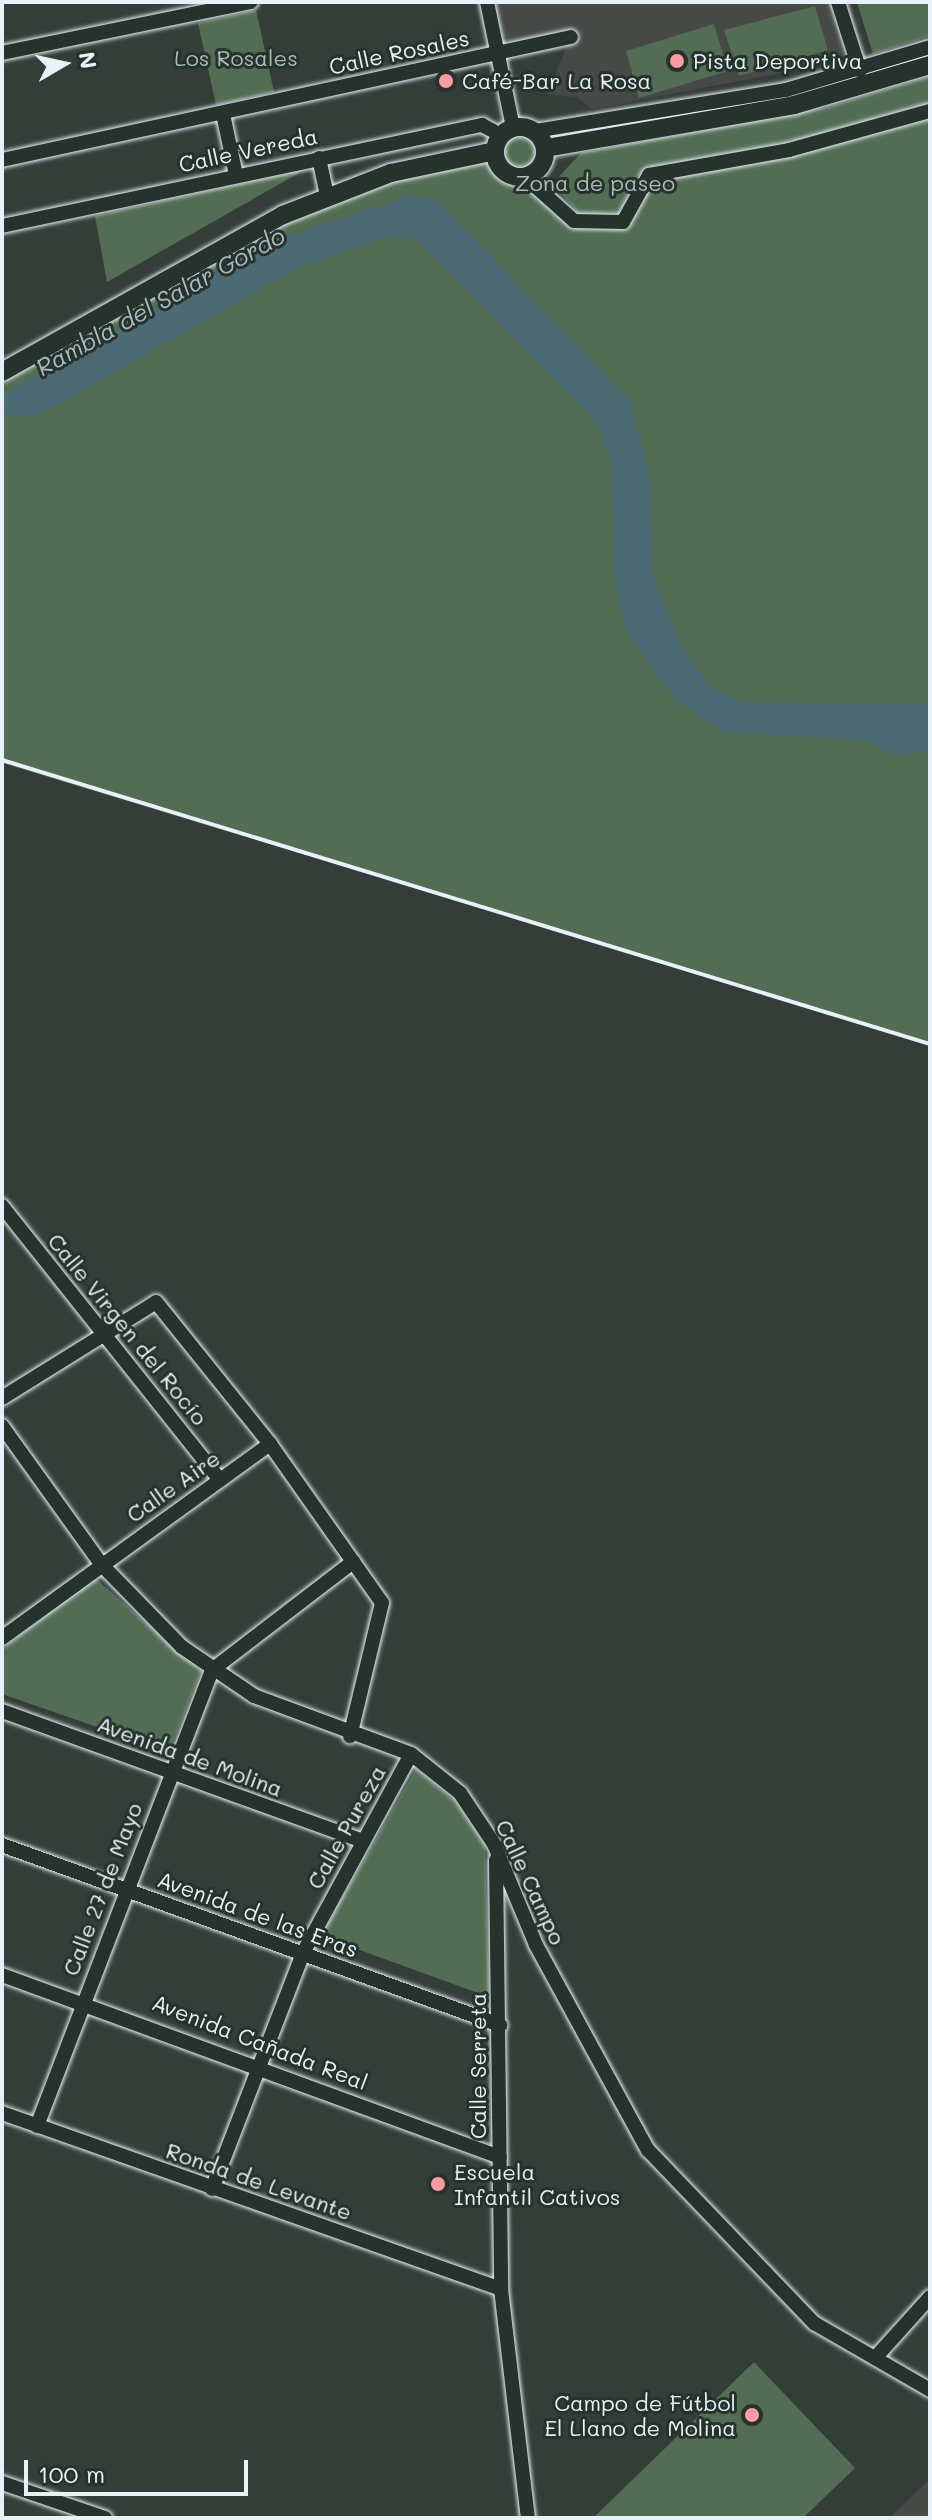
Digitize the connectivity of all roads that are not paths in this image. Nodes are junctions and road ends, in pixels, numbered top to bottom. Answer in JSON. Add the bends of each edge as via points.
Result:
{"nodes":[{"id":1,"x":487,"y":2,"type":"edge"},
{"id":2,"x":838,"y":2,"type":"edge"},
{"id":3,"x":245,"y":3,"type":"edge"},
{"id":4,"x":571,"y":37,"type":"dead end"},
{"id":5,"x":930,"y":47,"type":"edge"},
{"id":6,"x":2,"y":53,"type":"edge"},
{"id":7,"x":498,"y":53,"type":"junction"},
{"id":8,"x":930,"y":65,"type":"edge"},
{"id":9,"x":860,"y":71,"type":"junction"},
{"id":10,"x":930,"y":111,"type":"edge"},
{"id":11,"x":223,"y":114,"type":"junction"},
{"id":12,"x":535,"y":131,"type":"junction"},
{"id":13,"x":503,"y":138,"type":"junction"},
{"id":14,"x":546,"y":148,"type":"junction"},
{"id":15,"x":319,"y":158,"type":"junction"},
{"id":16,"x":2,"y":160,"type":"edge"},
{"id":17,"x":236,"y":175,"type":"junction"},
{"id":18,"x":525,"y":177,"type":"junction"},
{"id":19,"x":327,"y":196,"type":"junction"},
{"id":20,"x":2,"y":226,"type":"edge"},
{"id":21,"x":3,"y":371,"type":"edge"},
{"id":22,"x":3,"y":1210,"type":"edge"},
{"id":23,"x":104,"y":1333,"type":"junction"},
{"id":24,"x":2,"y":1398,"type":"edge"},
{"id":25,"x":2,"y":1426,"type":"edge"},
{"id":26,"x":270,"y":1444,"type":"junction"},
{"id":27,"x":220,"y":1480,"type":"junction"},
{"id":28,"x":353,"y":1562,"type":"junction"},
{"id":29,"x":101,"y":1564,"type":"junction"},
{"id":30,"x":2,"y":1638,"type":"edge"},
{"id":31,"x":212,"y":1670,"type":"junction"},
{"id":32,"x":2,"y":1711,"type":"edge"},
{"id":33,"x":350,"y":1736,"type":"junction"},
{"id":34,"x":411,"y":1754,"type":"junction"},
{"id":35,"x":169,"y":1773,"type":"junction"},
{"id":36,"x":363,"y":1841,"type":"junction"},
{"id":37,"x":494,"y":1844,"type":"junction"},
{"id":38,"x":2,"y":1845,"type":"edge"},
{"id":39,"x":124,"y":1890,"type":"junction"},
{"id":40,"x":303,"y":1953,"type":"junction"},
{"id":41,"x":2,"y":1975,"type":"edge"},
{"id":42,"x":84,"y":2000,"type":"junction"},
{"id":43,"x":500,"y":2025,"type":"junction"},
{"id":44,"x":258,"y":2065,"type":"junction"},
{"id":45,"x":2,"y":2113,"type":"edge"},
{"id":46,"x":37,"y":2126,"type":"junction"},
{"id":47,"x":500,"y":2157,"type":"junction"},
{"id":48,"x":212,"y":2189,"type":"junction"},
{"id":49,"x":501,"y":2289,"type":"junction"},
{"id":50,"x":930,"y":2297,"type":"edge"},
{"id":51,"x":875,"y":2358,"type":"junction"},
{"id":52,"x":930,"y":2390,"type":"edge"},
{"id":53,"x":2,"y":2483,"type":"edge"},
{"id":54,"x":105,"y":2518,"type":"edge"},
{"id":55,"x":528,"y":2518,"type":"edge"}],
"edges":[{"from":1,"to":7,"type":"street"},
{"from":2,"to":9,"type":"street"},
{"from":3,"to":6,"type":"street"},
{"from":4,"to":7,"type":"street","name":"Calle Rosales"},
{"from":5,"to":9,"type":"street"},
{"from":7,"to":11,"type":"street","name":"Calle Rosales"},
{"from":7,"to":13,"type":"street"},
{"from":8,"to":14,"type":"main road","via":[[770,110]]},
{"from":9,"to":12,"type":"street","via":[[725,102]]},
{"from":10,"to":18,"type":"street","via":[[789,150],[649,175],[623,222],[574,221]]},
{"from":11,"to":16,"type":"street","name":"Calle Rosales"},
{"from":11,"to":17,"type":"street"},
{"from":12,"to":13,"type":"main road"},
{"from":12,"to":14,"type":"main road"},
{"from":13,"to":15,"type":"street","name":"Calle Vereda","via":[[482,125]]},
{"from":13,"to":18,"type":"main road","via":[[504,172]]},
{"from":13,"to":19,"type":"main road"},
{"from":14,"to":18,"type":"main road","via":[[542,165]]},
{"from":15,"to":17,"type":"street","name":"Calle Vereda"},
{"from":15,"to":19,"type":"street"},
{"from":17,"to":20,"type":"street","name":"Calle Vereda"},
{"from":19,"to":21,"type":"main road","via":[[240,235]]},
{"from":22,"to":23,"type":"street","name":"Calle Virgen del Rocío"},
{"from":23,"to":24,"type":"street"},
{"from":23,"to":26,"type":"street","via":[[156,1302]]},
{"from":23,"to":27,"type":"street","name":"Calle Virgen del Rocío"},
{"from":25,"to":29,"type":"street","name":"Calle Campo"},
{"from":26,"to":27,"type":"street","name":"Calle Aire"},
{"from":26,"to":28,"type":"street"},
{"from":27,"to":29,"type":"street","name":"Calle Aire"},
{"from":28,"to":31,"type":"street"},
{"from":28,"to":33,"type":"street","via":[[382,1603]]},
{"from":29,"to":30,"type":"street","name":"Calle Aire"},
{"from":29,"to":31,"type":"street","name":"Calle Campo"},
{"from":31,"to":33,"type":"street","name":"Calle Campo","via":[[254,1696]]},
{"from":31,"to":35,"type":"street","name":"Calle 27 de Mayo"},
{"from":32,"to":35,"type":"street","name":"Avenida de Molina"},
{"from":33,"to":34,"type":"street","name":"Calle Campo"},
{"from":34,"to":36,"type":"street","name":"Calle Pureza"},
{"from":34,"to":37,"type":"street","name":"Calle Campo","via":[[460,1793]]},
{"from":35,"to":36,"type":"street","name":"Avenida de Molina"},
{"from":35,"to":39,"type":"street","name":"Calle 27 de Mayo"},
{"from":36,"to":40,"type":"street","name":"Calle Pureza"},
{"from":37,"to":43,"type":"street","name":"Calle Serreta"},
{"from":37,"to":51,"type":"street","name":"Calle Campo","via":[[536,1945],[648,2150],[814,2323]]},
{"from":38,"to":39,"type":"street","name":"Avenida de las Eras"},
{"from":39,"to":40,"type":"street","name":"Avenida de las Eras"},
{"from":39,"to":42,"type":"street","name":"Calle 27 de Mayo"},
{"from":40,"to":43,"type":"street","name":"Avenida de las Eras"},
{"from":40,"to":44,"type":"street","name":"Calle Pureza"},
{"from":41,"to":42,"type":"street","name":"Avenida Cañada Real"},
{"from":42,"to":44,"type":"street","name":"Avenida Cañada Real"},
{"from":42,"to":46,"type":"street","name":"Calle 27 de Mayo"},
{"from":43,"to":47,"type":"street","name":"Calle Serreta"},
{"from":44,"to":47,"type":"street","name":"Avenida Cañada Real"},
{"from":44,"to":48,"type":"street","name":"Calle Pureza"},
{"from":45,"to":46,"type":"street","name":"Ronda de Levante"},
{"from":46,"to":48,"type":"street","name":"Ronda de Levante"},
{"from":47,"to":49,"type":"street","name":"Calle Serreta"},
{"from":48,"to":49,"type":"street","name":"Ronda de Levante"},
{"from":49,"to":55,"type":"street","name":"Calle Serreta"},
{"from":50,"to":51,"type":"street"},
{"from":51,"to":52,"type":"street","name":"Calle Campo"},
{"from":53,"to":54,"type":"street"}]}
